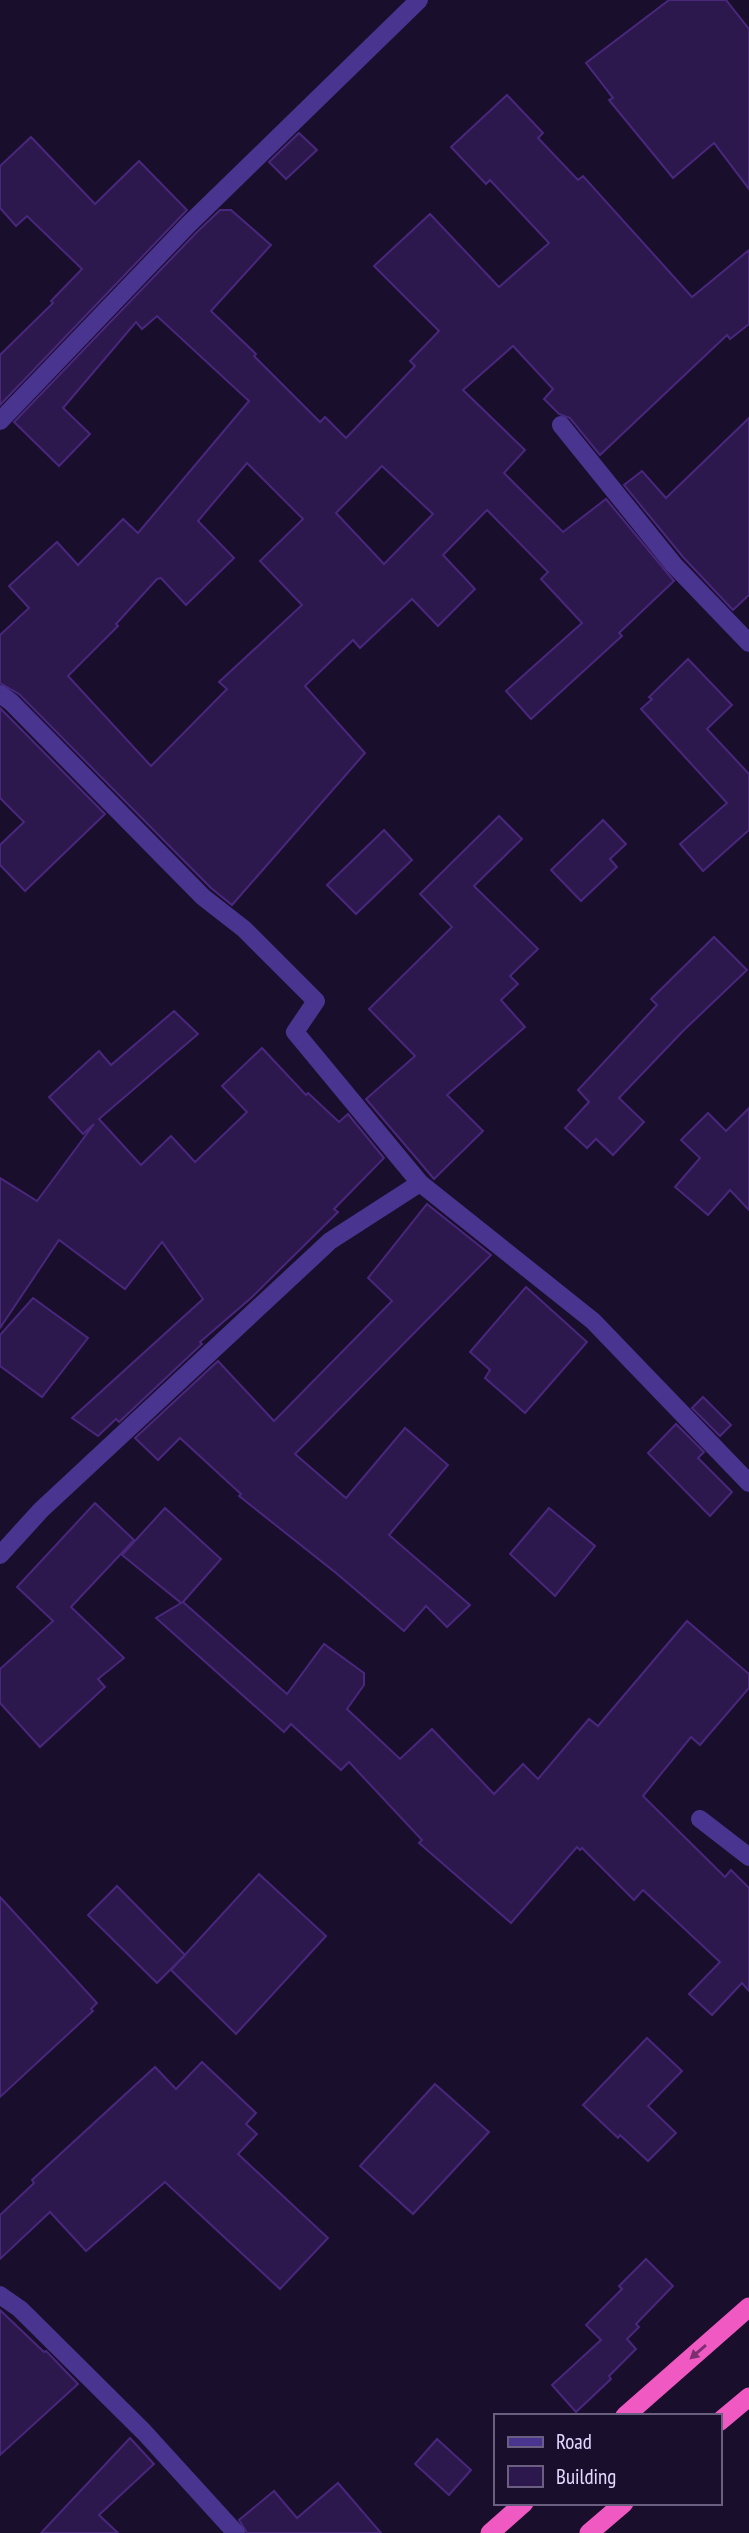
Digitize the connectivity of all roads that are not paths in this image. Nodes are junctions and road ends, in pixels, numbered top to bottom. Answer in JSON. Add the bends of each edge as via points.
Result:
{"nodes":[{"id":1,"x":419,"y":0,"type":"edge"},
{"id":2,"x":0,"y":421,"type":"edge"},
{"id":3,"x":561,"y":425,"type":"dead end"},
{"id":4,"x":745,"y":631,"type":"edge"},
{"id":5,"x":0,"y":694,"type":"edge"},
{"id":6,"x":420,"y":1183,"type":"junction"},
{"id":7,"x":749,"y":1483,"type":"edge"},
{"id":8,"x":0,"y":1555,"type":"edge"},
{"id":9,"x":700,"y":1819,"type":"dead end"},
{"id":10,"x":749,"y":1857,"type":"edge"},
{"id":11,"x":0,"y":2295,"type":"edge"},
{"id":12,"x":749,"y":2307,"type":"edge"},
{"id":13,"x":749,"y":2397,"type":"edge"},
{"id":14,"x":627,"y":2414,"type":"edge"},
{"id":15,"x":721,"y":2421,"type":"edge"},
{"id":16,"x":522,"y":2505,"type":"edge"},
{"id":17,"x":622,"y":2505,"type":"edge"},
{"id":18,"x":236,"y":2533,"type":"edge"},
{"id":19,"x":490,"y":2533,"type":"edge"},
{"id":20,"x":589,"y":2533,"type":"edge"}],
"edges":[{"from":1,"to":2,"type":"street","via":[[188,225]]},
{"from":3,"to":4,"type":"street","via":[[674,565]]},
{"from":5,"to":6,"type":"street","via":[[203,897],[244,929],[316,1001],[295,1032]]},
{"from":6,"to":7,"type":"street","via":[[593,1321]]},
{"from":6,"to":8,"type":"street","via":[[330,1241],[41,1510]]},
{"from":9,"to":10,"type":"street"},
{"from":11,"to":18,"type":"street","via":[[20,2309],[144,2432]]},
{"from":12,"to":14,"type":"highway","one_way":true},
{"from":13,"to":15,"type":"highway"},
{"from":16,"to":19,"type":"highway"},
{"from":17,"to":20,"type":"highway"}]}
